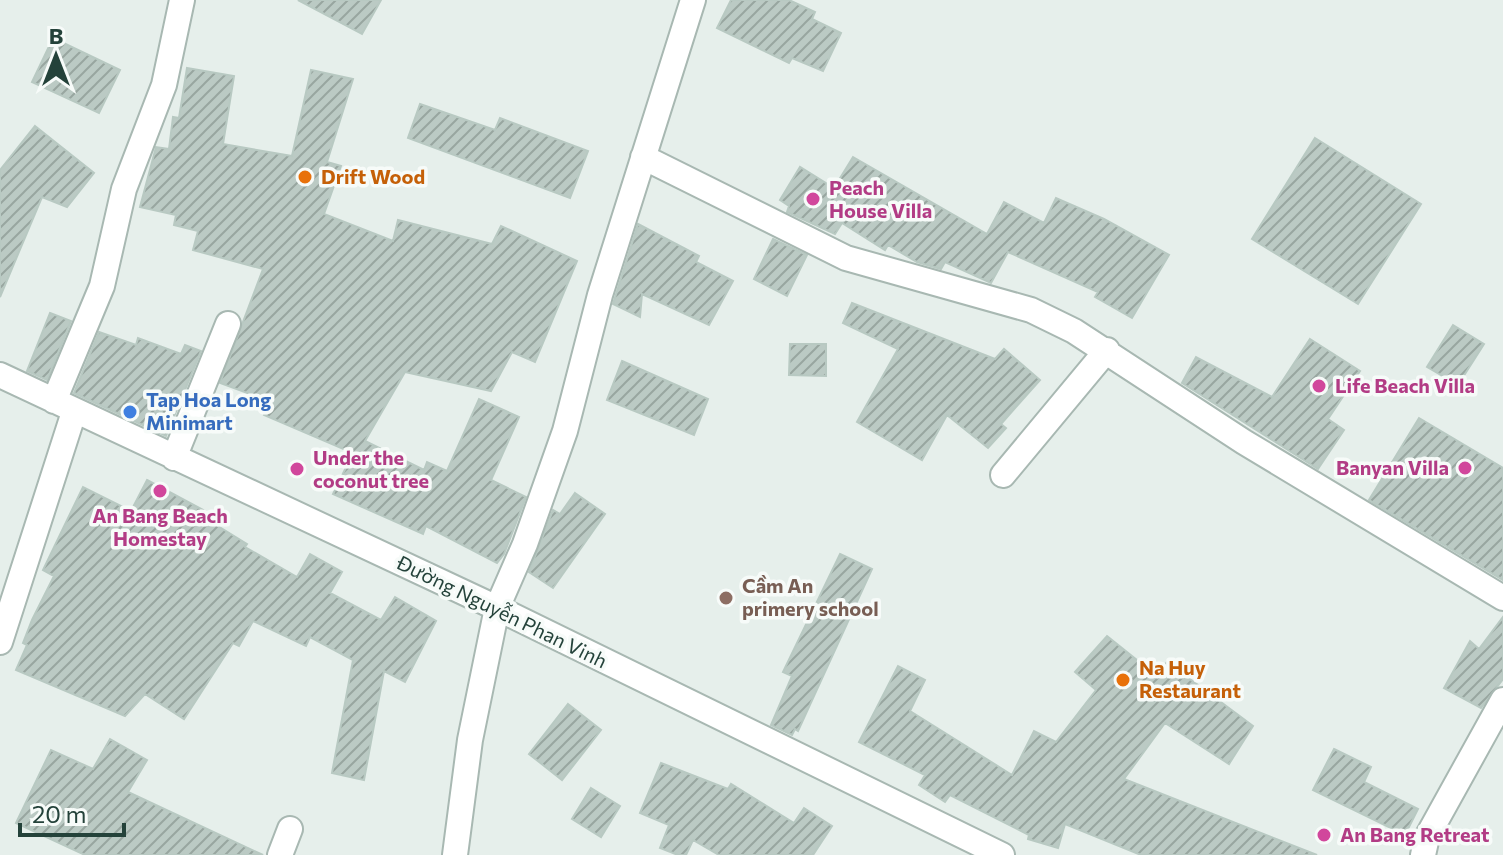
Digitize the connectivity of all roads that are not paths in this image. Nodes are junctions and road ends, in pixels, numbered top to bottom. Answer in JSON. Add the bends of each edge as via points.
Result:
{"nodes":[{"id":1,"x":182,"y":0,"type":"edge"},
{"id":2,"x":693,"y":0,"type":"edge"},
{"id":3,"x":643,"y":157,"type":"junction"},
{"id":4,"x":228,"y":324,"type":"dead end"},
{"id":5,"x":1107,"y":350,"type":"junction"},
{"id":6,"x":0,"y":375,"type":"edge"},
{"id":7,"x":64,"y":407,"type":"junction"},
{"id":8,"x":174,"y":458,"type":"junction"},
{"id":9,"x":1003,"y":475,"type":"dead end"},
{"id":10,"x":1503,"y":598,"type":"edge"},
{"id":11,"x":497,"y":608,"type":"junction"},
{"id":12,"x":0,"y":642,"type":"edge"},
{"id":13,"x":1503,"y":700,"type":"edge"},
{"id":14,"x":290,"y":829,"type":"dead end"},
{"id":15,"x":280,"y":855,"type":"edge"},
{"id":16,"x":455,"y":855,"type":"edge"},
{"id":17,"x":1002,"y":855,"type":"edge"},
{"id":18,"x":1423,"y":855,"type":"edge"}],
"edges":[{"from":1,"to":7,"type":"street","via":[[164,85],[124,189],[102,286]]},
{"from":2,"to":3,"type":"street"},
{"from":3,"to":5,"type":"street","via":[[846,258],[1031,310]]},
{"from":3,"to":11,"type":"street","via":[[565,431]]},
{"from":4,"to":8,"type":"street"},
{"from":5,"to":9,"type":"street"},
{"from":5,"to":10,"type":"street","via":[[1244,442]]},
{"from":6,"to":7,"type":"street","name":"Đường Nguyễn Phan Vinh"},
{"from":7,"to":8,"type":"street","name":"Đường Nguyễn Phan Vinh"},
{"from":7,"to":12,"type":"street"},
{"from":8,"to":11,"type":"street","name":"Đường Nguyễn Phan Vinh"},
{"from":11,"to":16,"type":"street","via":[[470,740]]},
{"from":11,"to":17,"type":"street","name":"Đường Nguyễn Phan Vinh"},
{"from":13,"to":18,"type":"street","via":[[1427,837]]},
{"from":14,"to":15,"type":"street"}]}
